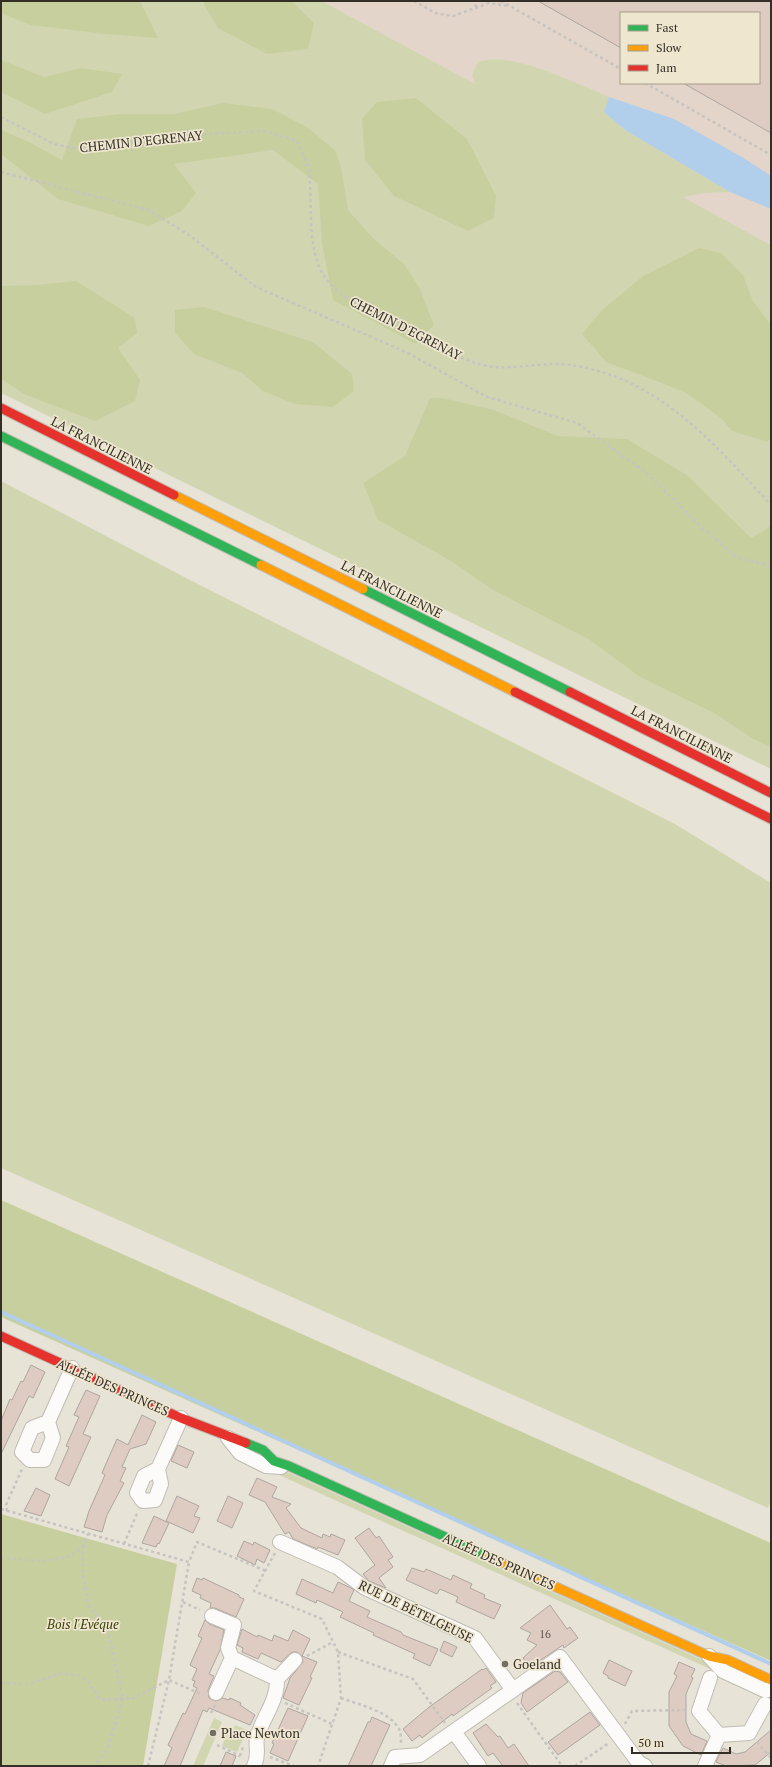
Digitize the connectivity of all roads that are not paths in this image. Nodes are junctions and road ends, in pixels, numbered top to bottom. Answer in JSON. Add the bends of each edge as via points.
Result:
{"nodes":[{"id":1,"x":1,"y":408,"type":"edge"},
{"id":2,"x":1,"y":436,"type":"edge"},
{"id":3,"x":716,"y":765,"type":"junction"},
{"id":4,"x":739,"y":765,"type":"dead end"},
{"id":5,"x":771,"y":793,"type":"edge"},
{"id":6,"x":771,"y":819,"type":"edge"},
{"id":7,"x":1,"y":1336,"type":"edge"},
{"id":8,"x":72,"y":1368,"type":"junction"},
{"id":9,"x":181,"y":1418,"type":"junction"},
{"id":10,"x":48,"y":1422,"type":"junction"},
{"id":11,"x":226,"y":1436,"type":"joint"},
{"id":12,"x":289,"y":1466,"type":"joint"},
{"id":13,"x":143,"y":1501,"type":"road end"},
{"id":14,"x":280,"y":1542,"type":"road end"},
{"id":15,"x":212,"y":1616,"type":"road end"},
{"id":16,"x":709,"y":1656,"type":"junction"},
{"id":17,"x":232,"y":1658,"type":"junction"},
{"id":18,"x":295,"y":1660,"type":"road end"},
{"id":19,"x":277,"y":1678,"type":"junction"},
{"id":20,"x":710,"y":1678,"type":"dead end"},
{"id":21,"x":771,"y":1680,"type":"edge"},
{"id":22,"x":513,"y":1690,"type":"junction"},
{"id":23,"x":771,"y":1690,"type":"edge"},
{"id":24,"x":216,"y":1693,"type":"road end"},
{"id":25,"x":765,"y":1704,"type":"dead end"},
{"id":26,"x":453,"y":1732,"type":"junction"},
{"id":27,"x":719,"y":1735,"type":"junction"},
{"id":28,"x":254,"y":1766,"type":"edge"},
{"id":29,"x":391,"y":1766,"type":"edge"},
{"id":30,"x":479,"y":1766,"type":"edge"},
{"id":31,"x":645,"y":1766,"type":"edge"},
{"id":32,"x":704,"y":1766,"type":"edge"}],
"edges":[{"from":1,"to":3,"type":"main road","name":"LA FRANCILIENNE"},
{"from":2,"to":6,"type":"main road"},
{"from":3,"to":4,"type":"main road"},
{"from":3,"to":5,"type":"main road","name":"LA FRANCILIENNE"},
{"from":7,"to":8,"type":"main road","name":"ALLÉE DES PRINCES"},
{"from":8,"to":9,"type":"main road","name":"ALLÉE DES PRINCES"},
{"from":8,"to":10,"type":"street"},
{"from":9,"to":11,"type":"main road","name":"ALLÉE DES PRINCES"},
{"from":9,"to":13,"type":"street","via":[[158,1469],[162,1484],[155,1500]]},
{"from":10,"to":10,"type":"street","via":[[53,1438],[44,1460],[30,1460],[22,1452],[32,1428]]},
{"from":11,"to":12,"type":"street","name":"ALLÉE DES PRINCES","via":[[240,1453],[266,1466]]},
{"from":12,"to":16,"type":"main road","name":"ALLÉE DES PRINCES"},
{"from":14,"to":22,"type":"street","name":"RUE DE BÉTELGEUSE","via":[[337,1567],[365,1588],[475,1638]]},
{"from":15,"to":17,"type":"street","via":[[234,1625],[228,1648]]},
{"from":16,"to":21,"type":"main road","name":"ALLÉE DES PRINCES","via":[[728,1660]]},
{"from":16,"to":23,"type":"street","name":"ALLÉE DES PRINCES","via":[[723,1672],[764,1690]]},
{"from":17,"to":19,"type":"street"},
{"from":17,"to":24,"type":"street"},
{"from":18,"to":19,"type":"street"},
{"from":19,"to":28,"type":"street","via":[[277,1687],[257,1739],[258,1752]]},
{"from":20,"to":27,"type":"street","via":[[699,1711]]},
{"from":22,"to":26,"type":"street"},
{"from":22,"to":31,"type":"street","via":[[560,1656],[639,1764]]},
{"from":25,"to":27,"type":"street","via":[[749,1733]]},
{"from":26,"to":29,"type":"street","via":[[420,1755],[395,1757]]},
{"from":26,"to":30,"type":"street"},
{"from":27,"to":32,"type":"street"}]}
